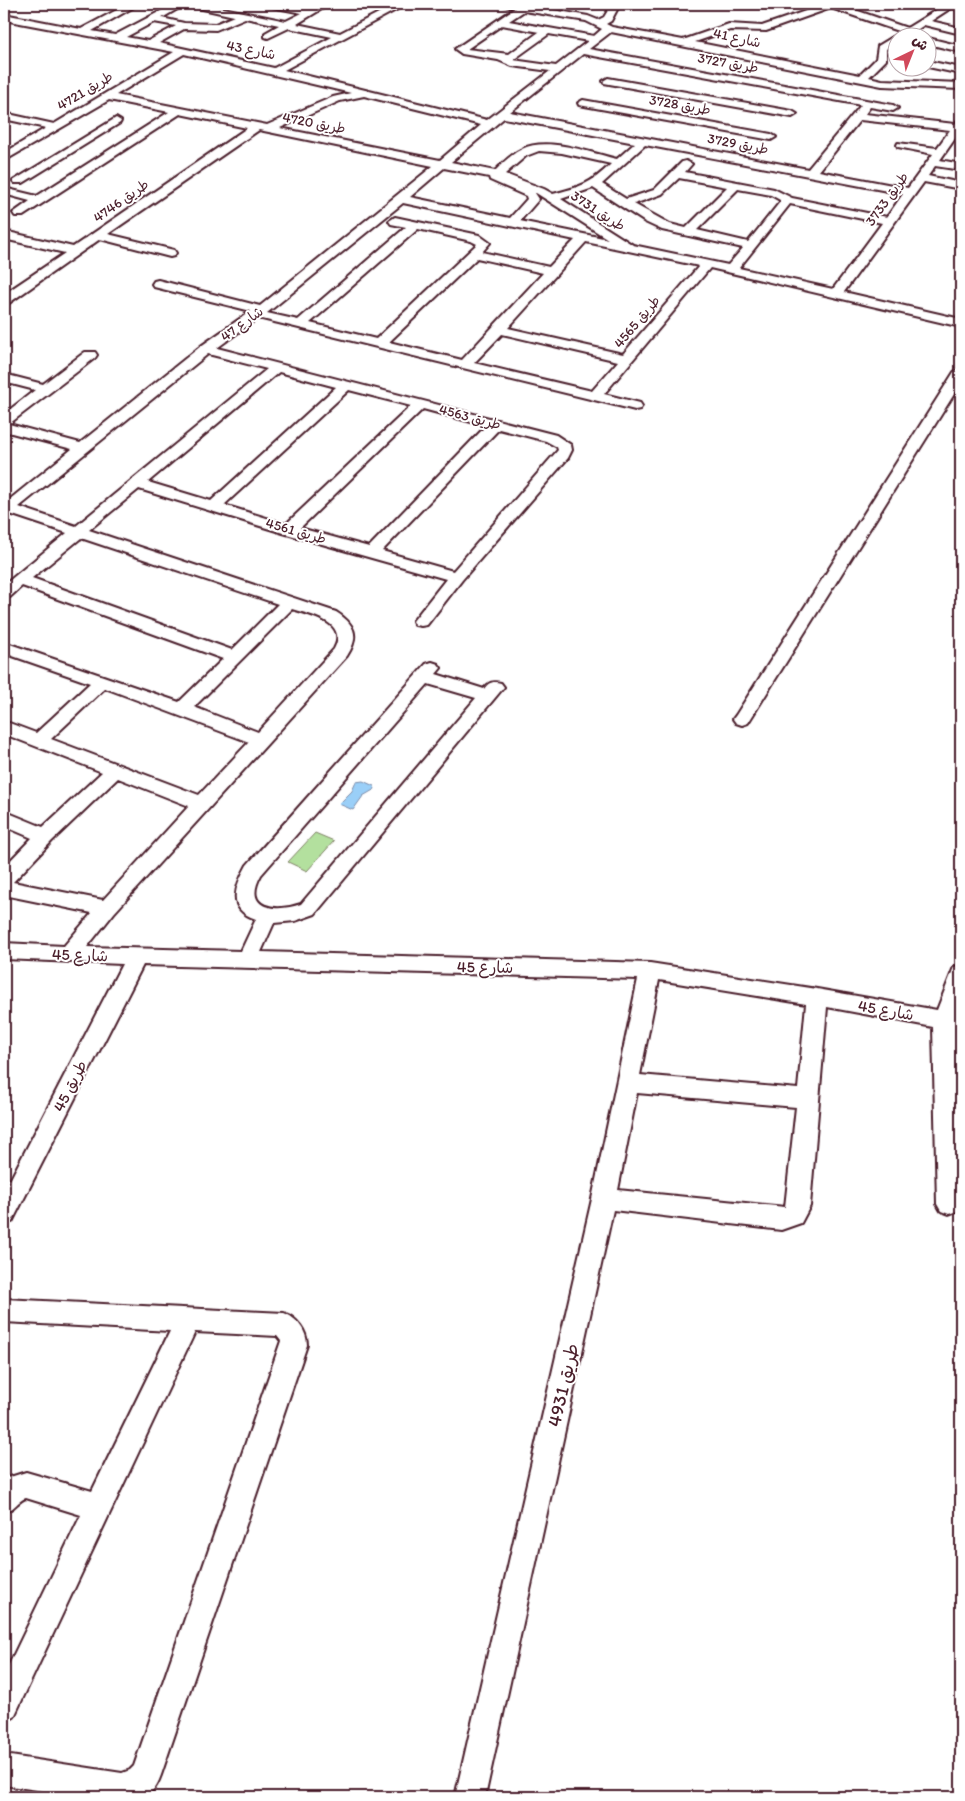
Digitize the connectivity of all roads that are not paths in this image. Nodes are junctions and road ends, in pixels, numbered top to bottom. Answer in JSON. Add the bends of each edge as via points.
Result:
{"nodes":[{"id":1,"x":134,"y":4,"type":"edge"},
{"id":2,"x":181,"y":4,"type":"edge"},
{"id":3,"x":192,"y":4,"type":"edge"},
{"id":4,"x":277,"y":4,"type":"edge"},
{"id":5,"x":326,"y":4,"type":"edge"},
{"id":6,"x":403,"y":4,"type":"edge"},
{"id":7,"x":509,"y":4,"type":"edge"},
{"id":8,"x":616,"y":4,"type":"edge"},
{"id":9,"x":952,"y":4,"type":"edge"},
{"id":10,"x":208,"y":5,"type":"edge"},
{"id":11,"x":828,"y":5,"type":"edge"},
{"id":12,"x":522,"y":8,"type":"junction"},
{"id":13,"x":940,"y":11,"type":"junction"},
{"id":14,"x":164,"y":12,"type":"junction"},
{"id":15,"x":311,"y":12,"type":"junction"},
{"id":16,"x":954,"y":14,"type":"dead end"},
{"id":17,"x":244,"y":15,"type":"junction"},
{"id":18,"x":4,"y":17,"type":"edge"},
{"id":19,"x":152,"y":19,"type":"junction"},
{"id":20,"x":500,"y":22,"type":"junction"},
{"id":21,"x":923,"y":22,"type":"junction"},
{"id":22,"x":288,"y":24,"type":"junction"},
{"id":23,"x":598,"y":24,"type":"junction"},
{"id":24,"x":182,"y":26,"type":"junction"},
{"id":25,"x":891,"y":28,"type":"edge"},
{"id":26,"x":915,"y":28,"type":"edge"},
{"id":27,"x":609,"y":30,"type":"junction"},
{"id":28,"x":547,"y":31,"type":"junction"},
{"id":29,"x":961,"y":31,"type":"edge"},
{"id":30,"x":82,"y":32,"type":"junction"},
{"id":31,"x":268,"y":35,"type":"dead end"},
{"id":32,"x":341,"y":36,"type":"junction"},
{"id":33,"x":117,"y":38,"type":"junction"},
{"id":34,"x":597,"y":40,"type":"junction"},
{"id":35,"x":684,"y":43,"type":"junction"},
{"id":36,"x":150,"y":44,"type":"junction"},
{"id":37,"x":888,"y":44,"type":"edge"},
{"id":38,"x":938,"y":44,"type":"edge"},
{"id":39,"x":941,"y":45,"type":"junction"},
{"id":40,"x":183,"y":50,"type":"junction"},
{"id":41,"x":961,"y":50,"type":"edge"},
{"id":42,"x":582,"y":51,"type":"junction"},
{"id":43,"x":748,"y":56,"type":"junction"},
{"id":44,"x":502,"y":58,"type":"junction"},
{"id":45,"x":632,"y":60,"type":"junction"},
{"id":46,"x":938,"y":66,"type":"edge"},
{"id":47,"x":558,"y":70,"type":"junction"},
{"id":48,"x":275,"y":71,"type":"junction"},
{"id":49,"x":961,"y":71,"type":"edge"},
{"id":50,"x":724,"y":77,"type":"junction"},
{"id":51,"x":862,"y":79,"type":"junction"},
{"id":52,"x":961,"y":86,"type":"edge"},
{"id":53,"x":602,"y":87,"type":"junction"},
{"id":54,"x":363,"y":94,"type":"junction"},
{"id":55,"x":105,"y":96,"type":"junction"},
{"id":56,"x":801,"y":103,"type":"junction"},
{"id":57,"x":868,"y":104,"type":"junction"},
{"id":58,"x":577,"y":108,"type":"junction"},
{"id":59,"x":893,"y":108,"type":"dead end"},
{"id":60,"x":178,"y":111,"type":"junction"},
{"id":61,"x":502,"y":114,"type":"junction"},
{"id":62,"x":4,"y":116,"type":"edge"},
{"id":63,"x":858,"y":117,"type":"junction"},
{"id":64,"x":116,"y":121,"type":"dead end"},
{"id":65,"x":489,"y":124,"type":"junction"},
{"id":66,"x":559,"y":125,"type":"junction"},
{"id":67,"x":959,"y":126,"type":"edge"},
{"id":68,"x":256,"y":127,"type":"junction"},
{"id":69,"x":268,"y":129,"type":"junction"},
{"id":70,"x":776,"y":131,"type":"junction"},
{"id":71,"x":59,"y":134,"type":"junction"},
{"id":72,"x":642,"y":141,"type":"junction"},
{"id":73,"x":80,"y":142,"type":"junction"},
{"id":74,"x":902,"y":145,"type":"dead end"},
{"id":75,"x":698,"y":151,"type":"junction"},
{"id":76,"x":937,"y":157,"type":"junction"},
{"id":77,"x":4,"y":158,"type":"edge"},
{"id":78,"x":750,"y":161,"type":"junction"},
{"id":79,"x":444,"y":163,"type":"junction"},
{"id":80,"x":620,"y":163,"type":"junction"},
{"id":81,"x":961,"y":167,"type":"edge"},
{"id":82,"x":811,"y":173,"type":"junction"},
{"id":83,"x":678,"y":174,"type":"junction"},
{"id":84,"x":498,"y":175,"type":"junction"},
{"id":85,"x":921,"y":178,"type":"junction"},
{"id":86,"x":19,"y":181,"type":"dead end"},
{"id":87,"x":594,"y":184,"type":"junction"},
{"id":88,"x":735,"y":185,"type":"junction"},
{"id":89,"x":961,"y":186,"type":"edge"},
{"id":90,"x":4,"y":191,"type":"edge"},
{"id":91,"x":911,"y":192,"type":"junction"},
{"id":92,"x":852,"y":193,"type":"dead end"},
{"id":93,"x":870,"y":196,"type":"dead end"},
{"id":94,"x":551,"y":198,"type":"junction"},
{"id":95,"x":401,"y":199,"type":"junction"},
{"id":96,"x":39,"y":200,"type":"junction"},
{"id":97,"x":786,"y":200,"type":"junction"},
{"id":98,"x":888,"y":200,"type":"dead end"},
{"id":99,"x":903,"y":203,"type":"junction"},
{"id":100,"x":624,"y":204,"type":"junction"},
{"id":101,"x":19,"y":213,"type":"dead end"},
{"id":102,"x":395,"y":221,"type":"dead end"},
{"id":103,"x":890,"y":221,"type":"junction"},
{"id":104,"x":512,"y":223,"type":"junction"},
{"id":105,"x":416,"y":225,"type":"junction"},
{"id":106,"x":688,"y":233,"type":"junction"},
{"id":107,"x":4,"y":235,"type":"edge"},
{"id":108,"x":98,"y":235,"type":"junction"},
{"id":109,"x":583,"y":238,"type":"junction"},
{"id":110,"x":751,"y":246,"type":"junction"},
{"id":111,"x":630,"y":248,"type":"junction"},
{"id":112,"x":74,"y":252,"type":"junction"},
{"id":113,"x":170,"y":253,"type":"dead end"},
{"id":114,"x":474,"y":254,"type":"junction"},
{"id":115,"x":705,"y":266,"type":"junction"},
{"id":116,"x":732,"y":269,"type":"junction"},
{"id":117,"x":551,"y":271,"type":"junction"},
{"id":118,"x":158,"y":284,"type":"dead end"},
{"id":119,"x":4,"y":285,"type":"edge"},
{"id":120,"x":22,"y":288,"type":"junction"},
{"id":121,"x":837,"y":293,"type":"junction"},
{"id":122,"x":4,"y":300,"type":"edge"},
{"id":123,"x":259,"y":312,"type":"junction"},
{"id":124,"x":961,"y":323,"type":"edge"},
{"id":125,"x":300,"y":325,"type":"junction"},
{"id":126,"x":501,"y":330,"type":"junction"},
{"id":127,"x":379,"y":344,"type":"junction"},
{"id":128,"x":206,"y":349,"type":"junction"},
{"id":129,"x":90,"y":354,"type":"dead end"},
{"id":130,"x":627,"y":359,"type":"junction"},
{"id":131,"x":464,"y":365,"type":"junction"},
{"id":132,"x":277,"y":367,"type":"junction"},
{"id":133,"x":961,"y":372,"type":"edge"},
{"id":134,"x":4,"y":378,"type":"edge"},
{"id":135,"x":346,"y":385,"type":"junction"},
{"id":136,"x":46,"y":389,"type":"junction"},
{"id":137,"x":595,"y":396,"type":"junction"},
{"id":138,"x":421,"y":404,"type":"junction"},
{"id":139,"x":635,"y":406,"type":"dead end"},
{"id":140,"x":4,"y":421,"type":"edge"},
{"id":141,"x":496,"y":424,"type":"junction"},
{"id":142,"x":4,"y":427,"type":"edge"},
{"id":143,"x":82,"y":448,"type":"junction"},
{"id":144,"x":137,"y":484,"type":"junction"},
{"id":145,"x":213,"y":507,"type":"junction"},
{"id":146,"x":6,"y":509,"type":"edge"},
{"id":147,"x":289,"y":530,"type":"junction"},
{"id":148,"x":79,"y":532,"type":"junction"},
{"id":149,"x":372,"y":553,"type":"junction"},
{"id":150,"x":456,"y":577,"type":"junction"},
{"id":151,"x":21,"y":580,"type":"junction"},
{"id":152,"x":4,"y":593,"type":"edge"},
{"id":153,"x":289,"y":603,"type":"junction"},
{"id":154,"x":421,"y":621,"type":"dead end"},
{"id":155,"x":4,"y":647,"type":"edge"},
{"id":156,"x":234,"y":657,"type":"junction"},
{"id":157,"x":102,"y":681,"type":"junction"},
{"id":158,"x":182,"y":709,"type":"junction"},
{"id":159,"x":742,"y":719,"type":"dead end"},
{"id":160,"x":4,"y":727,"type":"edge"},
{"id":161,"x":38,"y":740,"type":"junction"},
{"id":162,"x":262,"y":740,"type":"junction"},
{"id":163,"x":115,"y":771,"type":"junction"},
{"id":164,"x":204,"y":804,"type":"junction"},
{"id":165,"x":4,"y":818,"type":"edge"},
{"id":166,"x":45,"y":836,"type":"junction"},
{"id":167,"x":4,"y":879,"type":"edge"},
{"id":168,"x":4,"y":888,"type":"edge"},
{"id":169,"x":107,"y":908,"type":"junction"},
{"id":170,"x":267,"y":916,"type":"junction"},
{"id":171,"x":4,"y":951,"type":"edge"},
{"id":172,"x":69,"y":955,"type":"junction"},
{"id":173,"x":136,"y":957,"type":"junction"},
{"id":174,"x":247,"y":960,"type":"junction"},
{"id":175,"x":650,"y":971,"type":"junction"},
{"id":176,"x":961,"y":973,"type":"edge"},
{"id":177,"x":817,"y":997,"type":"junction"},
{"id":178,"x":953,"y":1022,"type":"edge"},
{"id":179,"x":629,"y":1083,"type":"junction"},
{"id":180,"x":807,"y":1099,"type":"junction"},
{"id":181,"x":604,"y":1199,"type":"junction"},
{"id":182,"x":950,"y":1204,"type":"dead end"},
{"id":183,"x":4,"y":1215,"type":"edge"},
{"id":184,"x":4,"y":1310,"type":"edge"},
{"id":185,"x":188,"y":1320,"type":"junction"},
{"id":186,"x":4,"y":1500,"type":"edge"},
{"id":187,"x":99,"y":1507,"type":"junction"},
{"id":188,"x":4,"y":1707,"type":"edge"},
{"id":189,"x":4,"y":1770,"type":"edge"},
{"id":190,"x":470,"y":1797,"type":"edge"}],
"edges":[{"from":1,"to":14,"type":"street","via":[[139,9]]},
{"from":1,"to":30,"type":"street"},
{"from":2,"to":14,"type":"street"},
{"from":3,"to":10,"type":"street"},
{"from":4,"to":15,"type":"street"},
{"from":5,"to":15,"type":"street"},
{"from":6,"to":32,"type":"street"},
{"from":7,"to":12,"type":"street","name":"شارع 41"},
{"from":8,"to":23,"type":"street","via":[[608,19]]},
{"from":9,"to":13,"type":"street"},
{"from":10,"to":17,"type":"street"},
{"from":11,"to":25,"type":"street"},
{"from":11,"to":35,"type":"street","via":[[763,29],[729,27]]},
{"from":12,"to":20,"type":"street"},
{"from":12,"to":23,"type":"street","name":"شارع 41","via":[[584,18]]},
{"from":13,"to":16,"type":"street"},
{"from":13,"to":21,"type":"street"},
{"from":14,"to":19,"type":"street"},
{"from":15,"to":22,"type":"street"},
{"from":17,"to":22,"type":"street"},
{"from":17,"to":24,"type":"street","via":[[216,26]]},
{"from":18,"to":30,"type":"street","name":"شارع 43"},
{"from":19,"to":24,"type":"street"},
{"from":19,"to":33,"type":"street"},
{"from":20,"to":28,"type":"street"},
{"from":20,"to":44,"type":"street","via":[[456,51]]},
{"from":21,"to":26,"type":"street"},
{"from":21,"to":29,"type":"street"},
{"from":22,"to":31,"type":"street"},
{"from":22,"to":32,"type":"street"},
{"from":23,"to":27,"type":"street","name":"شارع 41"},
{"from":24,"to":36,"type":"street"},
{"from":27,"to":34,"type":"street"},
{"from":27,"to":35,"type":"street","name":"شارع 41"},
{"from":28,"to":34,"type":"street"},
{"from":28,"to":44,"type":"street","via":[[515,56]]},
{"from":29,"to":39,"type":"street"},
{"from":30,"to":33,"type":"street","name":"شارع 43"},
{"from":32,"to":48,"type":"street"},
{"from":33,"to":36,"type":"street","name":"شارع 43"},
{"from":34,"to":42,"type":"street"},
{"from":35,"to":43,"type":"street","name":"شارع 41"},
{"from":36,"to":40,"type":"street","name":"شارع 43"},
{"from":37,"to":51,"type":"street","via":[[881,48],[886,55]]},
{"from":38,"to":39,"type":"street"},
{"from":39,"to":41,"type":"street"},
{"from":40,"to":48,"type":"street","name":"شارع 43"},
{"from":40,"to":55,"type":"street","name":"طريق 4721"},
{"from":42,"to":45,"type":"street","name":"طريق 3727"},
{"from":42,"to":47,"type":"street"},
{"from":43,"to":50,"type":"street"},
{"from":43,"to":51,"type":"street","name":"شارع 41"},
{"from":44,"to":47,"type":"street","via":[[512,63]]},
{"from":45,"to":50,"type":"street","name":"طريق 3727"},
{"from":45,"to":53,"type":"street"},
{"from":46,"to":49,"type":"street"},
{"from":47,"to":61,"type":"street"},
{"from":48,"to":54,"type":"street","name":"شارع 43"},
{"from":50,"to":56,"type":"street","name":"طريق 3727"},
{"from":51,"to":52,"type":"street","name":"شارع 41","via":[[893,84]]},
{"from":53,"to":56,"type":"street","name":"طريق 3728"},
{"from":53,"to":58,"type":"street"},
{"from":54,"to":65,"type":"street","name":"شارع 43"},
{"from":54,"to":69,"type":"street","via":[[337,99]]},
{"from":55,"to":60,"type":"street","name":"طريق 4720"},
{"from":55,"to":71,"type":"street","name":"طريق 4721"},
{"from":56,"to":57,"type":"street","name":"طريق 3727"},
{"from":56,"to":70,"type":"street"},
{"from":57,"to":59,"type":"street","name":"طريق 3727"},
{"from":57,"to":63,"type":"street"},
{"from":58,"to":66,"type":"street"},
{"from":58,"to":70,"type":"street","name":"طريق 3728"},
{"from":60,"to":68,"type":"street","name":"طريق 4720"},
{"from":60,"to":96,"type":"street"},
{"from":61,"to":65,"type":"street"},
{"from":61,"to":66,"type":"street","name":"طريق 3729"},
{"from":62,"to":71,"type":"street"},
{"from":63,"to":67,"type":"street"},
{"from":63,"to":82,"type":"street"},
{"from":64,"to":73,"type":"street"},
{"from":65,"to":79,"type":"street"},
{"from":66,"to":72,"type":"street","name":"طريق 3729"},
{"from":67,"to":76,"type":"street","name":"طريق 3733"},
{"from":68,"to":69,"type":"street","name":"طريق 4720"},
{"from":68,"to":108,"type":"street","name":"طريق 4746"},
{"from":69,"to":79,"type":"street","name":"طريق 4720"},
{"from":70,"to":78,"type":"street"},
{"from":71,"to":73,"type":"street"},
{"from":71,"to":77,"type":"street","name":"طريق 4721","via":[[42,134]]},
{"from":72,"to":75,"type":"street","name":"طريق 3729"},
{"from":72,"to":80,"type":"street","name":"طريق 3731"},
{"from":73,"to":86,"type":"street"},
{"from":74,"to":76,"type":"street"},
{"from":75,"to":78,"type":"street","name":"طريق 3729"},
{"from":75,"to":83,"type":"street"},
{"from":76,"to":81,"type":"street"},
{"from":76,"to":85,"type":"street","name":"طريق 3733"},
{"from":78,"to":82,"type":"street","name":"طريق 3729"},
{"from":79,"to":84,"type":"street","name":"طريق 3731"},
{"from":79,"to":95,"type":"street"},
{"from":80,"to":84,"type":"street","via":[[538,147],[527,150]]},
{"from":80,"to":87,"type":"street","name":"طريق 3731"},
{"from":82,"to":91,"type":"street","name":"طريق 3729"},
{"from":83,"to":88,"type":"street"},
{"from":83,"to":100,"type":"street","via":[[658,192]]},
{"from":84,"to":94,"type":"street","name":"طريق 3731","via":[[528,185]]},
{"from":84,"to":104,"type":"street","via":[[494,178],[496,181],[526,192],[533,199]]},
{"from":85,"to":89,"type":"street"},
{"from":85,"to":91,"type":"street","name":"طريق 3733"},
{"from":87,"to":94,"type":"street","name":"طريق 3731"},
{"from":87,"to":100,"type":"street"},
{"from":88,"to":97,"type":"street","via":[[779,194]]},
{"from":88,"to":106,"type":"street"},
{"from":90,"to":96,"type":"street"},
{"from":91,"to":99,"type":"street","name":"طريق 3733"},
{"from":92,"to":93,"type":"street"},
{"from":94,"to":111,"type":"street","name":"طريق 3731"},
{"from":95,"to":104,"type":"street"},
{"from":95,"to":123,"type":"street","name":"شارع 47"},
{"from":96,"to":101,"type":"street"},
{"from":97,"to":103,"type":"street"},
{"from":97,"to":110,"type":"street"},
{"from":98,"to":99,"type":"street"},
{"from":99,"to":103,"type":"street","name":"طريق 3733"},
{"from":100,"to":106,"type":"street","via":[[657,223]]},
{"from":102,"to":105,"type":"street"},
{"from":103,"to":121,"type":"street","name":"طريق 3733"},
{"from":104,"to":109,"type":"street"},
{"from":105,"to":114,"type":"street","via":[[482,241],[483,246]]},
{"from":105,"to":125,"type":"street"},
{"from":106,"to":110,"type":"street"},
{"from":107,"to":112,"type":"street"},
{"from":108,"to":112,"type":"street","name":"طريق 4746"},
{"from":108,"to":113,"type":"street"},
{"from":109,"to":111,"type":"street"},
{"from":109,"to":117,"type":"street"},
{"from":110,"to":116,"type":"street"},
{"from":111,"to":115,"type":"street"},
{"from":112,"to":120,"type":"street","name":"طريق 4746"},
{"from":114,"to":117,"type":"street"},
{"from":114,"to":127,"type":"street"},
{"from":115,"to":116,"type":"street"},
{"from":115,"to":130,"type":"street","name":"طريق 4565"},
{"from":116,"to":121,"type":"street"},
{"from":117,"to":126,"type":"street"},
{"from":118,"to":123,"type":"street"},
{"from":119,"to":120,"type":"street"},
{"from":120,"to":122,"type":"street","name":"طريق 4746"},
{"from":121,"to":124,"type":"street"},
{"from":123,"to":125,"type":"street"},
{"from":123,"to":128,"type":"street","name":"شارع 47"},
{"from":125,"to":127,"type":"street"},
{"from":126,"to":130,"type":"street"},
{"from":126,"to":131,"type":"street"},
{"from":127,"to":131,"type":"street"},
{"from":128,"to":132,"type":"street","name":"طريق 4563"},
{"from":128,"to":143,"type":"street","name":"شارع 47"},
{"from":129,"to":136,"type":"street"},
{"from":130,"to":137,"type":"street","name":"طريق 4565"},
{"from":131,"to":137,"type":"street"},
{"from":132,"to":135,"type":"street","name":"طريق 4563"},
{"from":132,"to":144,"type":"street"},
{"from":133,"to":159,"type":"street"},
{"from":134,"to":136,"type":"street"},
{"from":135,"to":138,"type":"street","name":"طريق 4563"},
{"from":135,"to":145,"type":"street"},
{"from":136,"to":140,"type":"street"},
{"from":137,"to":139,"type":"street"},
{"from":138,"to":141,"type":"street","name":"طريق 4563"},
{"from":138,"to":147,"type":"street"},
{"from":141,"to":149,"type":"street"},
{"from":141,"to":150,"type":"street","name":"طريق 4563","via":[[559,440],[565,450]]},
{"from":142,"to":143,"type":"street"},
{"from":143,"to":146,"type":"street","name":"شارع 47"},
{"from":144,"to":145,"type":"street","name":"طريق 4561"},
{"from":144,"to":148,"type":"street"},
{"from":145,"to":147,"type":"street","name":"طريق 4561"},
{"from":146,"to":148,"type":"street"},
{"from":147,"to":149,"type":"street","name":"طريق 4561"},
{"from":148,"to":151,"type":"street"},
{"from":148,"to":153,"type":"street"},
{"from":149,"to":150,"type":"street","name":"طريق 4561"},
{"from":150,"to":154,"type":"street"},
{"from":151,"to":152,"type":"street"},
{"from":151,"to":156,"type":"street"},
{"from":153,"to":156,"type":"street"},
{"from":153,"to":162,"type":"street","via":[[338,621],[344,626],[348,639],[341,652]]},
{"from":155,"to":157,"type":"street"},
{"from":156,"to":158,"type":"street"},
{"from":157,"to":158,"type":"street"},
{"from":157,"to":161,"type":"street"},
{"from":158,"to":162,"type":"street"},
{"from":160,"to":161,"type":"street"},
{"from":161,"to":163,"type":"street"},
{"from":162,"to":164,"type":"street"},
{"from":163,"to":164,"type":"street"},
{"from":163,"to":166,"type":"street"},
{"from":164,"to":169,"type":"street"},
{"from":165,"to":166,"type":"street"},
{"from":166,"to":167,"type":"street"},
{"from":168,"to":169,"type":"street"},
{"from":169,"to":172,"type":"street"},
{"from":170,"to":170,"type":"street","via":[[250,907],[246,900],[244,884],[248,877],[429,672],[491,692],[315,902],[294,915]]},
{"from":170,"to":174,"type":"street"},
{"from":171,"to":172,"type":"street","name":"شارع 45"},
{"from":172,"to":173,"type":"street","name":"شارع 45"},
{"from":173,"to":174,"type":"street","name":"شارع 45"},
{"from":173,"to":183,"type":"street","name":"طريق 45"},
{"from":174,"to":175,"type":"street","name":"شارع 45"},
{"from":175,"to":177,"type":"street","name":"شارع 45"},
{"from":175,"to":179,"type":"street","name":"طريق 4931"},
{"from":176,"to":178,"type":"street"},
{"from":177,"to":178,"type":"street","name":"شارع 45"},
{"from":177,"to":180,"type":"street"},
{"from":178,"to":182,"type":"street"},
{"from":179,"to":180,"type":"street"},
{"from":179,"to":181,"type":"street","name":"طريق 4931"},
{"from":180,"to":181,"type":"street","via":[[798,1206],[794,1216],[781,1219]]},
{"from":181,"to":190,"type":"street","name":"طريق 4931"},
{"from":184,"to":185,"type":"street"},
{"from":185,"to":187,"type":"street"},
{"from":185,"to":189,"type":"street","via":[[284,1325],[294,1338],[294,1345],[146,1775],[139,1783],[122,1788]]},
{"from":186,"to":187,"type":"street","via":[[16,1486],[26,1485]]},
{"from":187,"to":188,"type":"street"}]}
